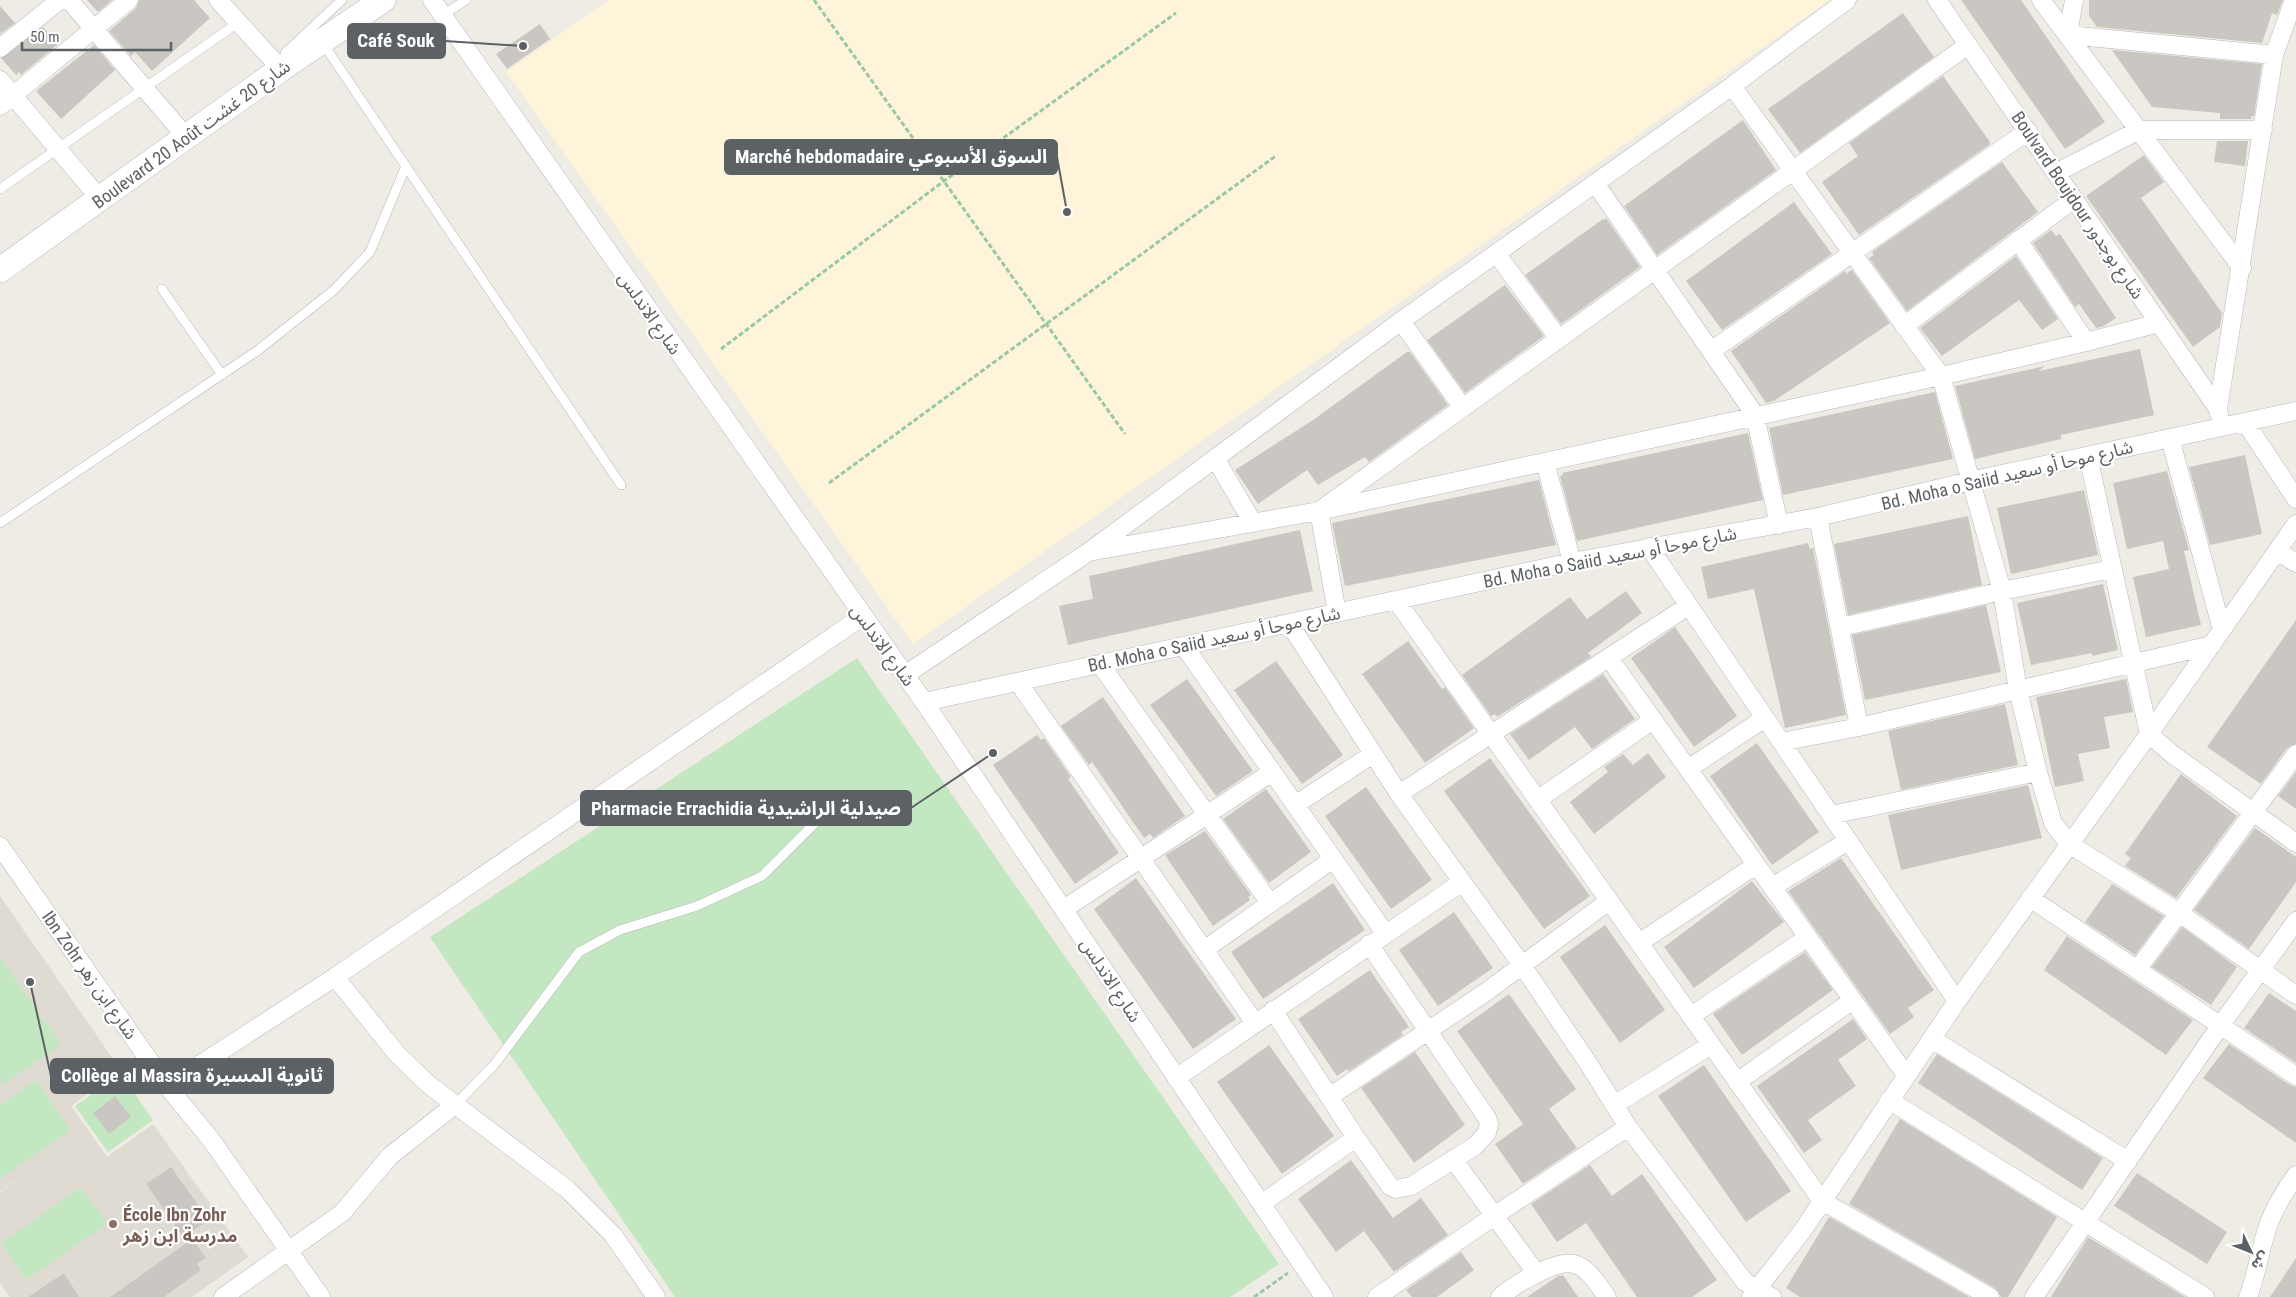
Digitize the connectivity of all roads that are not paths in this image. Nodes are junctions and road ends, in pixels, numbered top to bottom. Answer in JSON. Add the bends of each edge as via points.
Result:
{"nodes":[{"id":1,"x":60,"y":0,"type":"edge"},
{"id":2,"x":69,"y":0,"type":"edge"},
{"id":3,"x":129,"y":0,"type":"edge"},
{"id":4,"x":218,"y":0,"type":"edge"},
{"id":5,"x":342,"y":0,"type":"edge"},
{"id":6,"x":383,"y":0,"type":"edge"},
{"id":7,"x":432,"y":0,"type":"edge"},
{"id":8,"x":466,"y":0,"type":"edge"},
{"id":9,"x":1847,"y":0,"type":"edge"},
{"id":10,"x":1937,"y":0,"type":"edge"},
{"id":11,"x":2041,"y":0,"type":"edge"},
{"id":12,"x":2074,"y":0,"type":"edge"},
{"id":13,"x":2294,"y":0,"type":"edge"},
{"id":14,"x":443,"y":15,"type":"junction"},
{"id":15,"x":239,"y":22,"type":"junction"},
{"id":16,"x":94,"y":29,"type":"junction"},
{"id":17,"x":2068,"y":36,"type":"junction"},
{"id":18,"x":322,"y":41,"type":"junction"},
{"id":19,"x":1968,"y":45,"type":"junction"},
{"id":20,"x":0,"y":48,"type":"edge"},
{"id":21,"x":2274,"y":55,"type":"junction"},
{"id":22,"x":279,"y":65,"type":"junction"},
{"id":23,"x":0,"y":80,"type":"edge"},
{"id":24,"x":1732,"y":86,"type":"junction"},
{"id":25,"x":145,"y":88,"type":"junction"},
{"id":26,"x":6,"y":101,"type":"edge"},
{"id":27,"x":2139,"y":130,"type":"junction"},
{"id":28,"x":2263,"y":130,"type":"junction"},
{"id":29,"x":2028,"y":131,"type":"junction"},
{"id":30,"x":187,"y":138,"type":"junction"},
{"id":31,"x":58,"y":149,"type":"junction"},
{"id":32,"x":406,"y":166,"type":"junction"},
{"id":33,"x":1793,"y":171,"type":"junction"},
{"id":34,"x":2056,"y":173,"type":"junction"},
{"id":35,"x":1595,"y":183,"type":"junction"},
{"id":36,"x":0,"y":189,"type":"edge"},
{"id":37,"x":2074,"y":199,"type":"junction"},
{"id":38,"x":100,"y":200,"type":"junction"},
{"id":39,"x":2018,"y":240,"type":"junction"},
{"id":40,"x":1496,"y":253,"type":"junction"},
{"id":41,"x":1852,"y":253,"type":"junction"},
{"id":42,"x":2242,"y":268,"type":"junction"},
{"id":43,"x":0,"y":270,"type":"edge"},
{"id":44,"x":1655,"y":270,"type":"junction"},
{"id":45,"x":162,"y":290,"type":"dead end"},
{"id":46,"x":1401,"y":320,"type":"junction"},
{"id":47,"x":2159,"y":322,"type":"junction"},
{"id":48,"x":1904,"y":326,"type":"junction"},
{"id":49,"x":1559,"y":339,"type":"junction"},
{"id":50,"x":2086,"y":342,"type":"junction"},
{"id":51,"x":1711,"y":351,"type":"junction"},
{"id":52,"x":222,"y":375,"type":"junction"},
{"id":53,"x":1941,"y":376,"type":"junction"},
{"id":54,"x":1464,"y":408,"type":"junction"},
{"id":55,"x":2296,"y":411,"type":"edge"},
{"id":56,"x":1755,"y":415,"type":"junction"},
{"id":57,"x":2220,"y":418,"type":"junction"},
{"id":58,"x":2245,"y":422,"type":"junction"},
{"id":59,"x":2170,"y":438,"type":"junction"},
{"id":60,"x":2088,"y":456,"type":"junction"},
{"id":61,"x":1215,"y":458,"type":"junction"},
{"id":62,"x":1545,"y":462,"type":"junction"},
{"id":63,"x":1970,"y":481,"type":"junction"},
{"id":64,"x":622,"y":485,"type":"dead end"},
{"id":65,"x":2296,"y":499,"type":"edge"},
{"id":66,"x":1319,"y":512,"type":"junction"},
{"id":67,"x":1818,"y":517,"type":"junction"},
{"id":68,"x":0,"y":523,"type":"edge"},
{"id":69,"x":1253,"y":523,"type":"junction"},
{"id":70,"x":2296,"y":524,"type":"edge"},
{"id":71,"x":1779,"y":525,"type":"junction"},
{"id":72,"x":1649,"y":547,"type":"junction"},
{"id":73,"x":1090,"y":551,"type":"junction"},
{"id":74,"x":2277,"y":551,"type":"junction"},
{"id":75,"x":1572,"y":562,"type":"junction"},
{"id":76,"x":2296,"y":563,"type":"edge"},
{"id":77,"x":2112,"y":569,"type":"junction"},
{"id":78,"x":2002,"y":591,"type":"junction"},
{"id":79,"x":1396,"y":600,"type":"junction"},
{"id":80,"x":1688,"y":606,"type":"junction"},
{"id":81,"x":1337,"y":613,"type":"junction"},
{"id":82,"x":862,"y":616,"type":"junction"},
{"id":83,"x":1289,"y":623,"type":"junction"},
{"id":84,"x":1841,"y":627,"type":"junction"},
{"id":85,"x":2222,"y":630,"type":"junction"},
{"id":86,"x":2212,"y":645,"type":"junction"},
{"id":87,"x":1184,"y":646,"type":"junction"},
{"id":88,"x":1609,"y":658,"type":"junction"},
{"id":89,"x":2133,"y":663,"type":"junction"},
{"id":90,"x":1100,"y":664,"type":"junction"},
{"id":91,"x":905,"y":675,"type":"junction"},
{"id":92,"x":1018,"y":682,"type":"junction"},
{"id":93,"x":2018,"y":690,"type":"junction"},
{"id":94,"x":924,"y":702,"type":"junction"},
{"id":95,"x":1765,"y":718,"type":"junction"},
{"id":96,"x":1653,"y":720,"type":"junction"},
{"id":97,"x":1859,"y":726,"type":"junction"},
{"id":98,"x":1491,"y":734,"type":"junction"},
{"id":99,"x":2149,"y":734,"type":"junction"},
{"id":100,"x":1781,"y":742,"type":"junction"},
{"id":101,"x":1373,"y":754,"type":"junction"},
{"id":102,"x":2296,"y":754,"type":"edge"},
{"id":103,"x":1688,"y":769,"type":"junction"},
{"id":104,"x":1272,"y":772,"type":"junction"},
{"id":105,"x":2038,"y":772,"type":"junction"},
{"id":106,"x":1399,"y":794,"type":"junction"},
{"id":107,"x":1538,"y":800,"type":"junction"},
{"id":108,"x":1295,"y":805,"type":"junction"},
{"id":109,"x":827,"y":811,"type":"dead end"},
{"id":110,"x":2253,"y":812,"type":"junction"},
{"id":111,"x":1207,"y":815,"type":"junction"},
{"id":112,"x":1831,"y":815,"type":"junction"},
{"id":113,"x":1848,"y":841,"type":"junction"},
{"id":114,"x":2296,"y":843,"type":"edge"},
{"id":115,"x":2069,"y":844,"type":"junction"},
{"id":116,"x":0,"y":846,"type":"edge"},
{"id":117,"x":1140,"y":859,"type":"junction"},
{"id":118,"x":1333,"y":859,"type":"junction"},
{"id":119,"x":1756,"y":864,"type":"junction"},
{"id":120,"x":1462,"y":882,"type":"junction"},
{"id":121,"x":1772,"y":887,"type":"junction"},
{"id":122,"x":2030,"y":898,"type":"junction"},
{"id":123,"x":1609,"y":901,"type":"junction"},
{"id":124,"x":1270,"y":903,"type":"junction"},
{"id":125,"x":1064,"y":909,"type":"junction"},
{"id":126,"x":2178,"y":912,"type":"junction"},
{"id":127,"x":2296,"y":921,"type":"edge"},
{"id":128,"x":1385,"y":933,"type":"junction"},
{"id":129,"x":1808,"y":937,"type":"junction"},
{"id":130,"x":1639,"y":943,"type":"junction"},
{"id":131,"x":1369,"y":944,"type":"junction"},
{"id":132,"x":1204,"y":950,"type":"junction"},
{"id":133,"x":1522,"y":965,"type":"junction"},
{"id":134,"x":2136,"y":970,"type":"junction"},
{"id":135,"x":2260,"y":971,"type":"junction"},
{"id":136,"x":336,"y":977,"type":"junction"},
{"id":137,"x":2296,"y":996,"type":"edge"},
{"id":138,"x":1853,"y":1000,"type":"junction"},
{"id":139,"x":1957,"y":1000,"type":"junction"},
{"id":140,"x":1273,"y":1010,"type":"junction"},
{"id":141,"x":1691,"y":1016,"type":"junction"},
{"id":142,"x":1255,"y":1023,"type":"junction"},
{"id":143,"x":2220,"y":1026,"type":"junction"},
{"id":144,"x":1426,"y":1031,"type":"junction"},
{"id":145,"x":1932,"y":1039,"type":"junction"},
{"id":146,"x":1711,"y":1045,"type":"junction"},
{"id":147,"x":1906,"y":1075,"type":"junction"},
{"id":148,"x":2296,"y":1076,"type":"edge"},
{"id":149,"x":1176,"y":1078,"type":"junction"},
{"id":150,"x":1737,"y":1082,"type":"junction"},
{"id":151,"x":167,"y":1086,"type":"junction"},
{"id":152,"x":1329,"y":1097,"type":"junction"},
{"id":153,"x":1889,"y":1100,"type":"junction"},
{"id":154,"x":456,"y":1104,"type":"junction"},
{"id":155,"x":1614,"y":1105,"type":"junction"},
{"id":156,"x":1628,"y":1128,"type":"junction"},
{"id":157,"x":1356,"y":1138,"type":"junction"},
{"id":158,"x":1453,"y":1159,"type":"junction"},
{"id":159,"x":2128,"y":1161,"type":"junction"},
{"id":160,"x":2296,"y":1175,"type":"edge"},
{"id":161,"x":1822,"y":1201,"type":"junction"},
{"id":162,"x":1262,"y":1203,"type":"junction"},
{"id":163,"x":1494,"y":1216,"type":"junction"},
{"id":164,"x":2087,"y":1223,"type":"junction"},
{"id":165,"x":287,"y":1250,"type":"junction"},
{"id":166,"x":1537,"y":1274,"type":"junction"},
{"id":167,"x":1760,"y":1294,"type":"edge"},
{"id":168,"x":223,"y":1297,"type":"edge"},
{"id":169,"x":321,"y":1297,"type":"edge"},
{"id":170,"x":656,"y":1297,"type":"edge"},
{"id":171,"x":1324,"y":1297,"type":"edge"},
{"id":172,"x":1377,"y":1297,"type":"edge"},
{"id":173,"x":1500,"y":1297,"type":"edge"},
{"id":174,"x":1607,"y":1297,"type":"edge"},
{"id":175,"x":1990,"y":1297,"type":"edge"},
{"id":176,"x":2034,"y":1297,"type":"edge"},
{"id":177,"x":2205,"y":1297,"type":"edge"},
{"id":178,"x":2248,"y":1297,"type":"edge"}],
"edges":[{"from":1,"to":20,"type":"street"},
{"from":2,"to":16,"type":"street"},
{"from":3,"to":16,"type":"street"},
{"from":4,"to":15,"type":"street"},
{"from":5,"to":22,"type":"lane"},
{"from":6,"to":18,"type":"main road","name":"Boulevard 20 Août شارع 20 غشت"},
{"from":7,"to":14,"type":"street","name":"شارع الاندلس"},
{"from":8,"to":14,"type":"lane"},
{"from":9,"to":24,"type":"street"},
{"from":10,"to":19,"type":"street","name":"Boulvard Boujdour شارع بوجدور"},
{"from":11,"to":17,"type":"street"},
{"from":12,"to":17,"type":"street"},
{"from":13,"to":21,"type":"street"},
{"from":14,"to":82,"type":"street","name":"شارع الاندلس"},
{"from":15,"to":22,"type":"street"},
{"from":15,"to":25,"type":"lane"},
{"from":16,"to":25,"type":"street"},
{"from":16,"to":26,"type":"street"},
{"from":17,"to":21,"type":"street"},
{"from":17,"to":27,"type":"street"},
{"from":18,"to":22,"type":"main road","name":"Boulevard 20 Août شارع 20 غشت"},
{"from":18,"to":32,"type":"lane"},
{"from":19,"to":29,"type":"street","name":"Boulvard Boujdour شارع بوجدور"},
{"from":19,"to":33,"type":"street"},
{"from":21,"to":28,"type":"street"},
{"from":22,"to":30,"type":"main road","name":"Boulevard 20 Août شارع 20 غشت"},
{"from":23,"to":26,"type":"street"},
{"from":24,"to":33,"type":"street"},
{"from":24,"to":35,"type":"street"},
{"from":25,"to":30,"type":"street"},
{"from":25,"to":31,"type":"lane"},
{"from":26,"to":31,"type":"street"},
{"from":27,"to":28,"type":"street"},
{"from":27,"to":34,"type":"street"},
{"from":27,"to":42,"type":"street"},
{"from":28,"to":42,"type":"street"},
{"from":29,"to":34,"type":"street","name":"Boulvard Boujdour شارع بوجدور"},
{"from":29,"to":41,"type":"street"},
{"from":30,"to":38,"type":"main road","name":"Boulevard 20 Août شارع 20 غشت"},
{"from":31,"to":36,"type":"lane"},
{"from":31,"to":38,"type":"street"},
{"from":32,"to":52,"type":"lane","via":[[370,252],[334,290]]},
{"from":32,"to":64,"type":"lane"},
{"from":33,"to":41,"type":"street"},
{"from":33,"to":44,"type":"street"},
{"from":34,"to":37,"type":"street","name":"Boulvard Boujdour شارع بوجدور"},
{"from":35,"to":40,"type":"street"},
{"from":35,"to":44,"type":"street"},
{"from":37,"to":39,"type":"street"},
{"from":37,"to":47,"type":"street","name":"Boulvard Boujdour شارع بوجدور"},
{"from":38,"to":43,"type":"main road","name":"Boulevard 20 Août شارع 20 غشت"},
{"from":39,"to":48,"type":"street"},
{"from":39,"to":50,"type":"street"},
{"from":40,"to":46,"type":"street"},
{"from":40,"to":49,"type":"street"},
{"from":41,"to":48,"type":"street"},
{"from":41,"to":51,"type":"street"},
{"from":42,"to":57,"type":"street"},
{"from":44,"to":49,"type":"street"},
{"from":44,"to":51,"type":"street"},
{"from":45,"to":52,"type":"lane"},
{"from":46,"to":54,"type":"street"},
{"from":46,"to":61,"type":"street"},
{"from":47,"to":50,"type":"street"},
{"from":47,"to":57,"type":"street","name":"Boulvard Boujdour شارع بوجدور"},
{"from":48,"to":53,"type":"street"},
{"from":49,"to":54,"type":"street"},
{"from":50,"to":53,"type":"street"},
{"from":51,"to":56,"type":"street"},
{"from":52,"to":68,"type":"lane"},
{"from":53,"to":56,"type":"street"},
{"from":53,"to":63,"type":"street"},
{"from":54,"to":66,"type":"street"},
{"from":55,"to":58,"type":"street","name":"Bd. Moha o Saiid شارع موحا أو سعيد"},
{"from":56,"to":62,"type":"street"},
{"from":56,"to":71,"type":"street"},
{"from":57,"to":58,"type":"street","name":"Bd. Moha o Saiid شارع موحا أو سعيد"},
{"from":57,"to":59,"type":"street","name":"Bd. Moha o Saiid شارع موحا أو سعيد"},
{"from":58,"to":65,"type":"street"},
{"from":59,"to":60,"type":"street","name":"Bd. Moha o Saiid شارع موحا أو سعيد"},
{"from":59,"to":85,"type":"street"},
{"from":60,"to":63,"type":"street","name":"Bd. Moha o Saiid شارع موحا أو سعيد"},
{"from":60,"to":77,"type":"street"},
{"from":61,"to":69,"type":"street"},
{"from":61,"to":73,"type":"street"},
{"from":62,"to":66,"type":"street"},
{"from":62,"to":75,"type":"street"},
{"from":63,"to":67,"type":"street","name":"Bd. Moha o Saiid شارع موحا أو سعيد"},
{"from":63,"to":78,"type":"street"},
{"from":66,"to":69,"type":"street"},
{"from":66,"to":81,"type":"street"},
{"from":67,"to":71,"type":"street","name":"Bd. Moha o Saiid شارع موحا أو سعيد"},
{"from":67,"to":84,"type":"street"},
{"from":69,"to":73,"type":"street"},
{"from":70,"to":74,"type":"street"},
{"from":71,"to":72,"type":"street","name":"Bd. Moha o Saiid شارع موحا أو سعيد"},
{"from":72,"to":75,"type":"street","name":"Bd. Moha o Saiid شارع موحا أو سعيد"},
{"from":72,"to":80,"type":"street"},
{"from":73,"to":91,"type":"street"},
{"from":74,"to":76,"type":"street"},
{"from":74,"to":85,"type":"street"},
{"from":75,"to":79,"type":"street","name":"Bd. Moha o Saiid شارع موحا أو سعيد"},
{"from":77,"to":78,"type":"street"},
{"from":77,"to":89,"type":"street"},
{"from":78,"to":84,"type":"street"},
{"from":78,"to":93,"type":"street"},
{"from":79,"to":81,"type":"street","name":"Bd. Moha o Saiid شارع موحا أو سعيد"},
{"from":79,"to":98,"type":"street"},
{"from":80,"to":88,"type":"street"},
{"from":80,"to":95,"type":"street"},
{"from":81,"to":83,"type":"street","name":"Bd. Moha o Saiid شارع موحا أو سعيد"},
{"from":82,"to":91,"type":"street","name":"شارع الاندلس"},
{"from":82,"to":136,"type":"street"},
{"from":83,"to":87,"type":"street","name":"Bd. Moha o Saiid شارع موحا أو سعيد"},
{"from":83,"to":101,"type":"street"},
{"from":84,"to":97,"type":"street"},
{"from":85,"to":86,"type":"street"},
{"from":86,"to":89,"type":"street"},
{"from":86,"to":99,"type":"street"},
{"from":87,"to":90,"type":"street","name":"Bd. Moha o Saiid شارع موحا أو سعيد"},
{"from":87,"to":104,"type":"street"},
{"from":88,"to":96,"type":"street"},
{"from":88,"to":98,"type":"street"},
{"from":89,"to":93,"type":"street"},
{"from":89,"to":99,"type":"street"},
{"from":90,"to":92,"type":"street","name":"Bd. Moha o Saiid شارع موحا أو سعيد"},
{"from":90,"to":111,"type":"street"},
{"from":91,"to":94,"type":"street","name":"شارع الاندلس"},
{"from":92,"to":94,"type":"street","name":"Bd. Moha o Saiid شارع موحا أو سعيد"},
{"from":92,"to":117,"type":"street"},
{"from":93,"to":97,"type":"street"},
{"from":93,"to":105,"type":"street"},
{"from":94,"to":125,"type":"street","name":"شارع الاندلس"},
{"from":95,"to":100,"type":"street"},
{"from":95,"to":103,"type":"street"},
{"from":96,"to":103,"type":"street"},
{"from":96,"to":107,"type":"street"},
{"from":97,"to":100,"type":"street"},
{"from":98,"to":106,"type":"street"},
{"from":98,"to":107,"type":"street"},
{"from":99,"to":110,"type":"street"},
{"from":99,"to":115,"type":"street"},
{"from":100,"to":112,"type":"street"},
{"from":101,"to":106,"type":"street"},
{"from":101,"to":108,"type":"street"},
{"from":102,"to":110,"type":"street"},
{"from":103,"to":119,"type":"street"},
{"from":104,"to":108,"type":"street"},
{"from":104,"to":111,"type":"street"},
{"from":105,"to":112,"type":"street"},
{"from":105,"to":115,"type":"street","via":[[2053,823]]},
{"from":106,"to":120,"type":"street"},
{"from":107,"to":123,"type":"street"},
{"from":108,"to":118,"type":"street"},
{"from":109,"to":154,"type":"lane","via":[[762,876],[697,906],[620,930],[579,952],[494,1065]]},
{"from":110,"to":114,"type":"street"},
{"from":110,"to":126,"type":"street"},
{"from":111,"to":117,"type":"street"},
{"from":111,"to":124,"type":"street"},
{"from":112,"to":113,"type":"street"},
{"from":113,"to":121,"type":"street"},
{"from":113,"to":139,"type":"street"},
{"from":115,"to":122,"type":"street"},
{"from":115,"to":126,"type":"street"},
{"from":116,"to":151,"type":"street","name":"Ibn Zohr شارع ابن زهر"},
{"from":117,"to":125,"type":"street"},
{"from":117,"to":132,"type":"street"},
{"from":118,"to":124,"type":"street"},
{"from":118,"to":128,"type":"street"},
{"from":119,"to":121,"type":"street"},
{"from":119,"to":130,"type":"street"},
{"from":120,"to":128,"type":"street"},
{"from":120,"to":133,"type":"street"},
{"from":121,"to":129,"type":"street"},
{"from":122,"to":134,"type":"street"},
{"from":122,"to":139,"type":"street"},
{"from":123,"to":130,"type":"street"},
{"from":123,"to":133,"type":"street"},
{"from":124,"to":132,"type":"street"},
{"from":125,"to":149,"type":"street","name":"شارع الاندلس"},
{"from":126,"to":134,"type":"street"},
{"from":126,"to":135,"type":"street"},
{"from":127,"to":135,"type":"street"},
{"from":128,"to":131,"type":"street"},
{"from":129,"to":138,"type":"street"},
{"from":129,"to":141,"type":"street"},
{"from":130,"to":141,"type":"street"},
{"from":131,"to":140,"type":"street"},
{"from":131,"to":144,"type":"street"},
{"from":132,"to":142,"type":"street"},
{"from":133,"to":144,"type":"street"},
{"from":133,"to":155,"type":"street"},
{"from":134,"to":143,"type":"street"},
{"from":135,"to":137,"type":"street"},
{"from":135,"to":143,"type":"street"},
{"from":136,"to":151,"type":"street"},
{"from":136,"to":154,"type":"street","via":[[397,1054],[428,1084]]},
{"from":138,"to":147,"type":"street"},
{"from":138,"to":150,"type":"street"},
{"from":139,"to":145,"type":"street"},
{"from":140,"to":142,"type":"street"},
{"from":140,"to":152,"type":"street"},
{"from":141,"to":146,"type":"street"},
{"from":142,"to":149,"type":"street"},
{"from":143,"to":148,"type":"street"},
{"from":143,"to":159,"type":"street"},
{"from":144,"to":152,"type":"street"},
{"from":144,"to":158,"type":"street","via":[[1489,1123],[1484,1138]]},
{"from":145,"to":147,"type":"street"},
{"from":145,"to":159,"type":"street"},
{"from":146,"to":150,"type":"street"},
{"from":146,"to":155,"type":"street"},
{"from":147,"to":153,"type":"street"},
{"from":149,"to":162,"type":"street","name":"شارع الاندلس"},
{"from":150,"to":161,"type":"street"},
{"from":151,"to":165,"type":"street","name":"Ibn Zohr شارع ابن زهر","via":[[212,1141]]},
{"from":152,"to":157,"type":"street"},
{"from":153,"to":161,"type":"street"},
{"from":153,"to":164,"type":"street"},
{"from":154,"to":165,"type":"street","via":[[390,1156],[342,1213]]},
{"from":154,"to":170,"type":"street","via":[[573,1196],[613,1234]]},
{"from":155,"to":156,"type":"street"},
{"from":156,"to":163,"type":"street"},
{"from":156,"to":167,"type":"street","via":[[1745,1282]]},
{"from":157,"to":158,"type":"street","via":[[1390,1186],[1396,1189],[1411,1186]]},
{"from":157,"to":162,"type":"street"},
{"from":158,"to":163,"type":"street"},
{"from":159,"to":164,"type":"street"},
{"from":160,"to":178,"type":"street","via":[[2268,1224]]},
{"from":161,"to":167,"type":"street"},
{"from":161,"to":175,"type":"street"},
{"from":162,"to":171,"type":"street","name":"شارع الاندلس"},
{"from":163,"to":166,"type":"street"},
{"from":163,"to":172,"type":"street"},
{"from":164,"to":176,"type":"street"},
{"from":164,"to":177,"type":"street"},
{"from":165,"to":168,"type":"street"},
{"from":165,"to":169,"type":"street","name":"Ibn Zohr شارع ابن زهر"},
{"from":166,"to":173,"type":"street"},
{"from":166,"to":174,"type":"street","via":[[1560,1264],[1574,1263]]}]}
